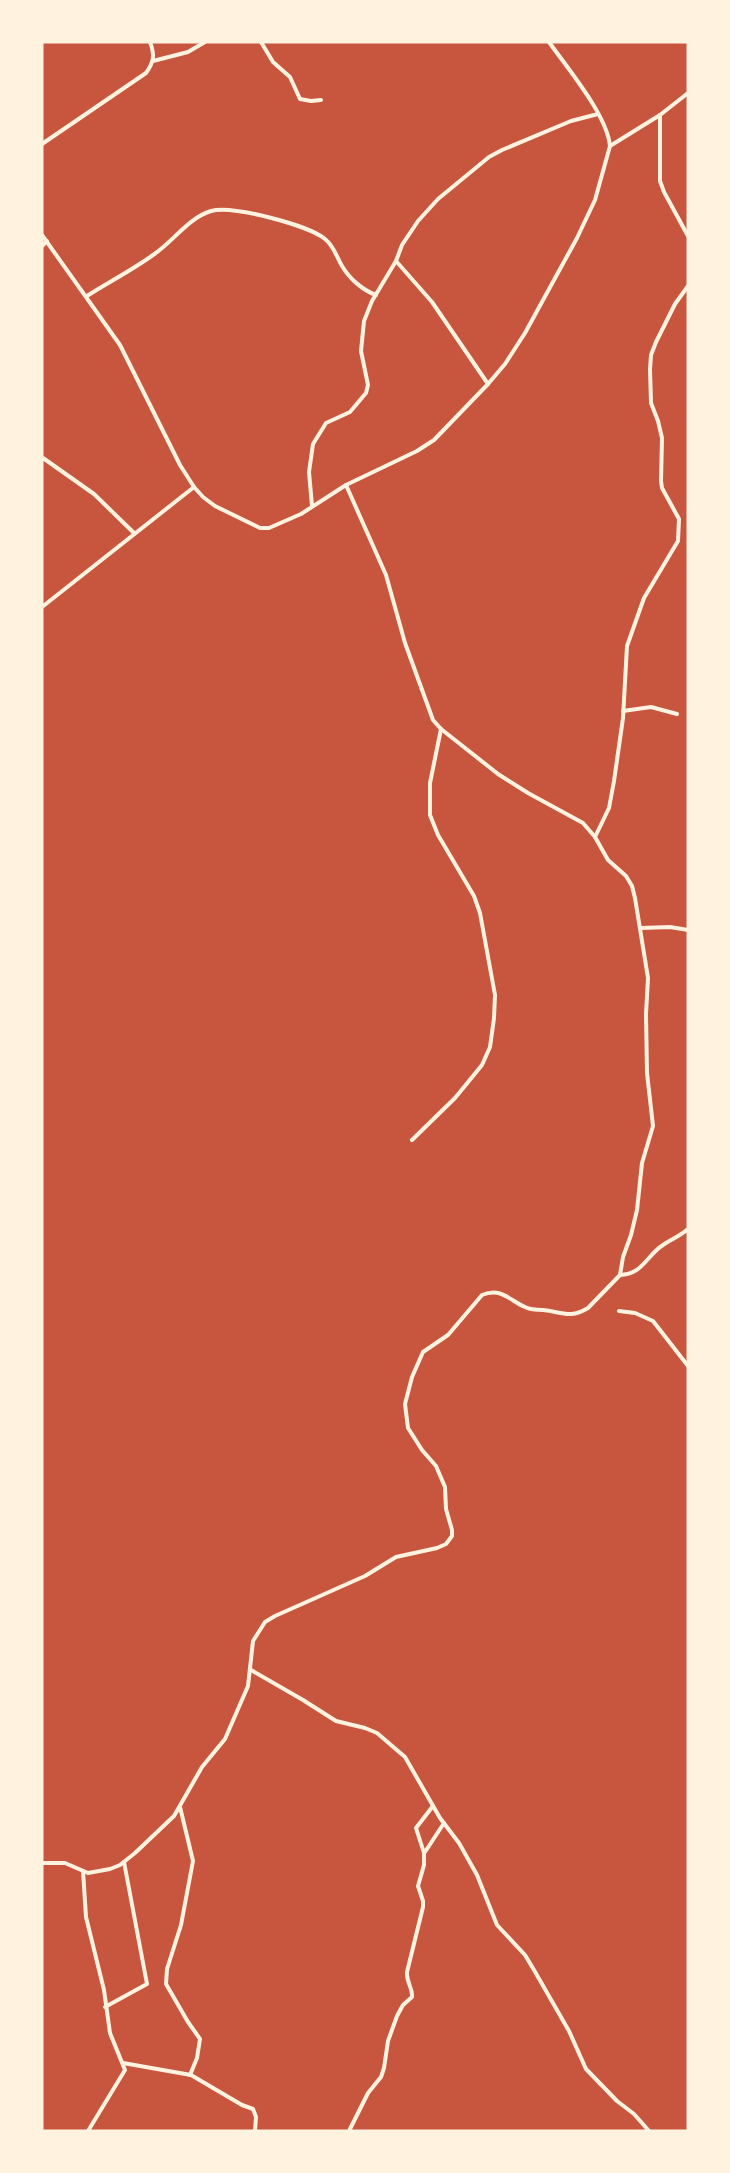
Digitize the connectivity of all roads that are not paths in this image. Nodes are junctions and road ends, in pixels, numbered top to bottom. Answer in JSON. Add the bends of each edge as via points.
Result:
{"nodes":[{"id":1,"x":150,"y":42,"type":"edge"},
{"id":2,"x":205,"y":42,"type":"edge"},
{"id":3,"x":261,"y":42,"type":"edge"},
{"id":4,"x":549,"y":42,"type":"edge"},
{"id":5,"x":153,"y":61,"type":"junction"},
{"id":6,"x":688,"y":93,"type":"edge"},
{"id":7,"x":321,"y":100,"type":"dead end"},
{"id":8,"x":598,"y":114,"type":"junction"},
{"id":9,"x":660,"y":116,"type":"junction"},
{"id":10,"x":42,"y":144,"type":"edge"},
{"id":11,"x":610,"y":146,"type":"junction"},
{"id":12,"x":42,"y":235,"type":"edge"},
{"id":13,"x":688,"y":236,"type":"edge"},
{"id":14,"x":47,"y":241,"type":"junction"},
{"id":15,"x":42,"y":246,"type":"edge"},
{"id":16,"x":396,"y":261,"type":"junction"},
{"id":17,"x":688,"y":285,"type":"edge"},
{"id":18,"x":376,"y":295,"type":"junction"},
{"id":19,"x":87,"y":296,"type":"junction"},
{"id":20,"x":488,"y":384,"type":"junction"},
{"id":21,"x":43,"y":458,"type":"edge"},
{"id":22,"x":346,"y":485,"type":"junction"},
{"id":23,"x":194,"y":487,"type":"junction"},
{"id":24,"x":312,"y":506,"type":"junction"},
{"id":25,"x":134,"y":533,"type":"junction"},
{"id":26,"x":42,"y":607,"type":"edge"},
{"id":27,"x":623,"y":711,"type":"junction"},
{"id":28,"x":677,"y":714,"type":"dead end"},
{"id":29,"x":441,"y":729,"type":"junction"},
{"id":30,"x":595,"y":837,"type":"junction"},
{"id":31,"x":641,"y":928,"type":"junction"},
{"id":32,"x":688,"y":930,"type":"edge"},
{"id":33,"x":412,"y":1140,"type":"dead end"},
{"id":34,"x":688,"y":1229,"type":"edge"},
{"id":35,"x":620,"y":1275,"type":"junction"},
{"id":36,"x":619,"y":1311,"type":"dead end"},
{"id":37,"x":688,"y":1365,"type":"edge"},
{"id":38,"x":251,"y":1670,"type":"junction"},
{"id":39,"x":433,"y":1806,"type":"junction"},
{"id":40,"x":180,"y":1807,"type":"junction"},
{"id":41,"x":444,"y":1823,"type":"junction"},
{"id":42,"x":424,"y":1853,"type":"junction"},
{"id":43,"x":124,"y":1862,"type":"junction"},
{"id":44,"x":42,"y":1863,"type":"edge"},
{"id":45,"x":83,"y":1871,"type":"junction"},
{"id":46,"x":105,"y":2007,"type":"junction"},
{"id":47,"x":123,"y":2063,"type":"junction"},
{"id":48,"x":190,"y":2075,"type":"junction"},
{"id":49,"x":88,"y":2131,"type":"edge"},
{"id":50,"x":255,"y":2131,"type":"edge"},
{"id":51,"x":349,"y":2131,"type":"edge"},
{"id":52,"x":649,"y":2131,"type":"edge"}],
"edges":[{"from":1,"to":5,"type":"street"},
{"from":2,"to":5,"type":"street"},
{"from":3,"to":7,"type":"street","via":[[273,62],[290,77],[300,99]]},
{"from":4,"to":8,"type":"street"},
{"from":5,"to":10,"type":"street","via":[[139,79]]},
{"from":6,"to":9,"type":"street"},
{"from":8,"to":11,"type":"street"},
{"from":8,"to":16,"type":"street","via":[[489,157],[430,207],[402,245]]},
{"from":9,"to":11,"type":"street"},
{"from":9,"to":13,"type":"street","via":[[660,182]]},
{"from":11,"to":20,"type":"street","via":[[595,200],[577,238],[525,333]]},
{"from":12,"to":14,"type":"street"},
{"from":14,"to":15,"type":"street"},
{"from":14,"to":19,"type":"street"},
{"from":16,"to":18,"type":"street"},
{"from":16,"to":20,"type":"street","via":[[432,302]]},
{"from":17,"to":27,"type":"street","via":[[656,342],[650,369],[651,404],[662,438],[662,488],[679,519],[678,541],[636,619],[625,657]]},
{"from":18,"to":19,"type":"street","via":[[357,283],[342,267],[333,246],[315,231],[284,221],[217,210],[196,219],[155,254]]},
{"from":18,"to":24,"type":"street","via":[[362,328],[366,393],[354,408],[326,423],[316,436],[310,456]]},
{"from":19,"to":23,"type":"street","via":[[124,352]]},
{"from":20,"to":22,"type":"street","via":[[434,440]]},
{"from":21,"to":25,"type":"street","via":[[94,494]]},
{"from":22,"to":24,"type":"street"},
{"from":22,"to":29,"type":"street","via":[[381,560],[405,643],[433,720]]},
{"from":23,"to":24,"type":"street","via":[[215,506],[260,528],[277,526]]},
{"from":23,"to":25,"type":"street"},
{"from":25,"to":26,"type":"street"},
{"from":27,"to":28,"type":"street","via":[[651,707]]},
{"from":27,"to":30,"type":"street","via":[[609,808]]},
{"from":29,"to":30,"type":"street","via":[[505,779],[575,817]]},
{"from":29,"to":33,"type":"street","via":[[430,783],[430,815],[480,913],[495,995],[494,1018],[490,1047],[482,1065]]},
{"from":30,"to":31,"type":"street","via":[[608,860],[632,886]]},
{"from":31,"to":32,"type":"street"},
{"from":31,"to":35,"type":"street","via":[[648,978],[648,1088],[653,1126]]},
{"from":34,"to":35,"type":"street","via":[[662,1245],[642,1266],[628,1275]]},
{"from":35,"to":38,"type":"street","via":[[588,1308],[572,1315],[532,1310],[498,1291],[489,1292],[448,1335],[423,1352],[410,1383],[405,1416],[408,1428],[436,1466],[445,1487],[452,1536],[446,1544],[396,1557],[365,1576],[271,1618],[253,1641]]},
{"from":36,"to":37,"type":"street","via":[[653,1321]]},
{"from":38,"to":39,"type":"street","via":[[336,1721],[377,1733],[405,1756]]},
{"from":38,"to":40,"type":"street","via":[[225,1739],[202,1767]]},
{"from":39,"to":41,"type":"street"},
{"from":39,"to":42,"type":"street","via":[[416,1828]]},
{"from":40,"to":43,"type":"street"},
{"from":40,"to":48,"type":"street","via":[[193,1861],[166,1984],[200,2039]]},
{"from":41,"to":42,"type":"street"},
{"from":41,"to":52,"type":"street","via":[[477,1875],[497,1925],[525,1955],[586,2069]]},
{"from":42,"to":51,"type":"street","via":[[418,1886],[423,1907],[407,1972],[412,1997],[397,2016],[381,2077],[368,2093]]},
{"from":43,"to":45,"type":"street","via":[[97,1872]]},
{"from":43,"to":46,"type":"street","via":[[147,1984]]},
{"from":44,"to":45,"type":"street","via":[[65,1863]]},
{"from":45,"to":46,"type":"street","via":[[86,1917]]},
{"from":46,"to":47,"type":"street","via":[[110,2033]]},
{"from":47,"to":48,"type":"street"},
{"from":47,"to":49,"type":"street","via":[[122,2076]]},
{"from":48,"to":50,"type":"street","via":[[253,2109]]}]}
